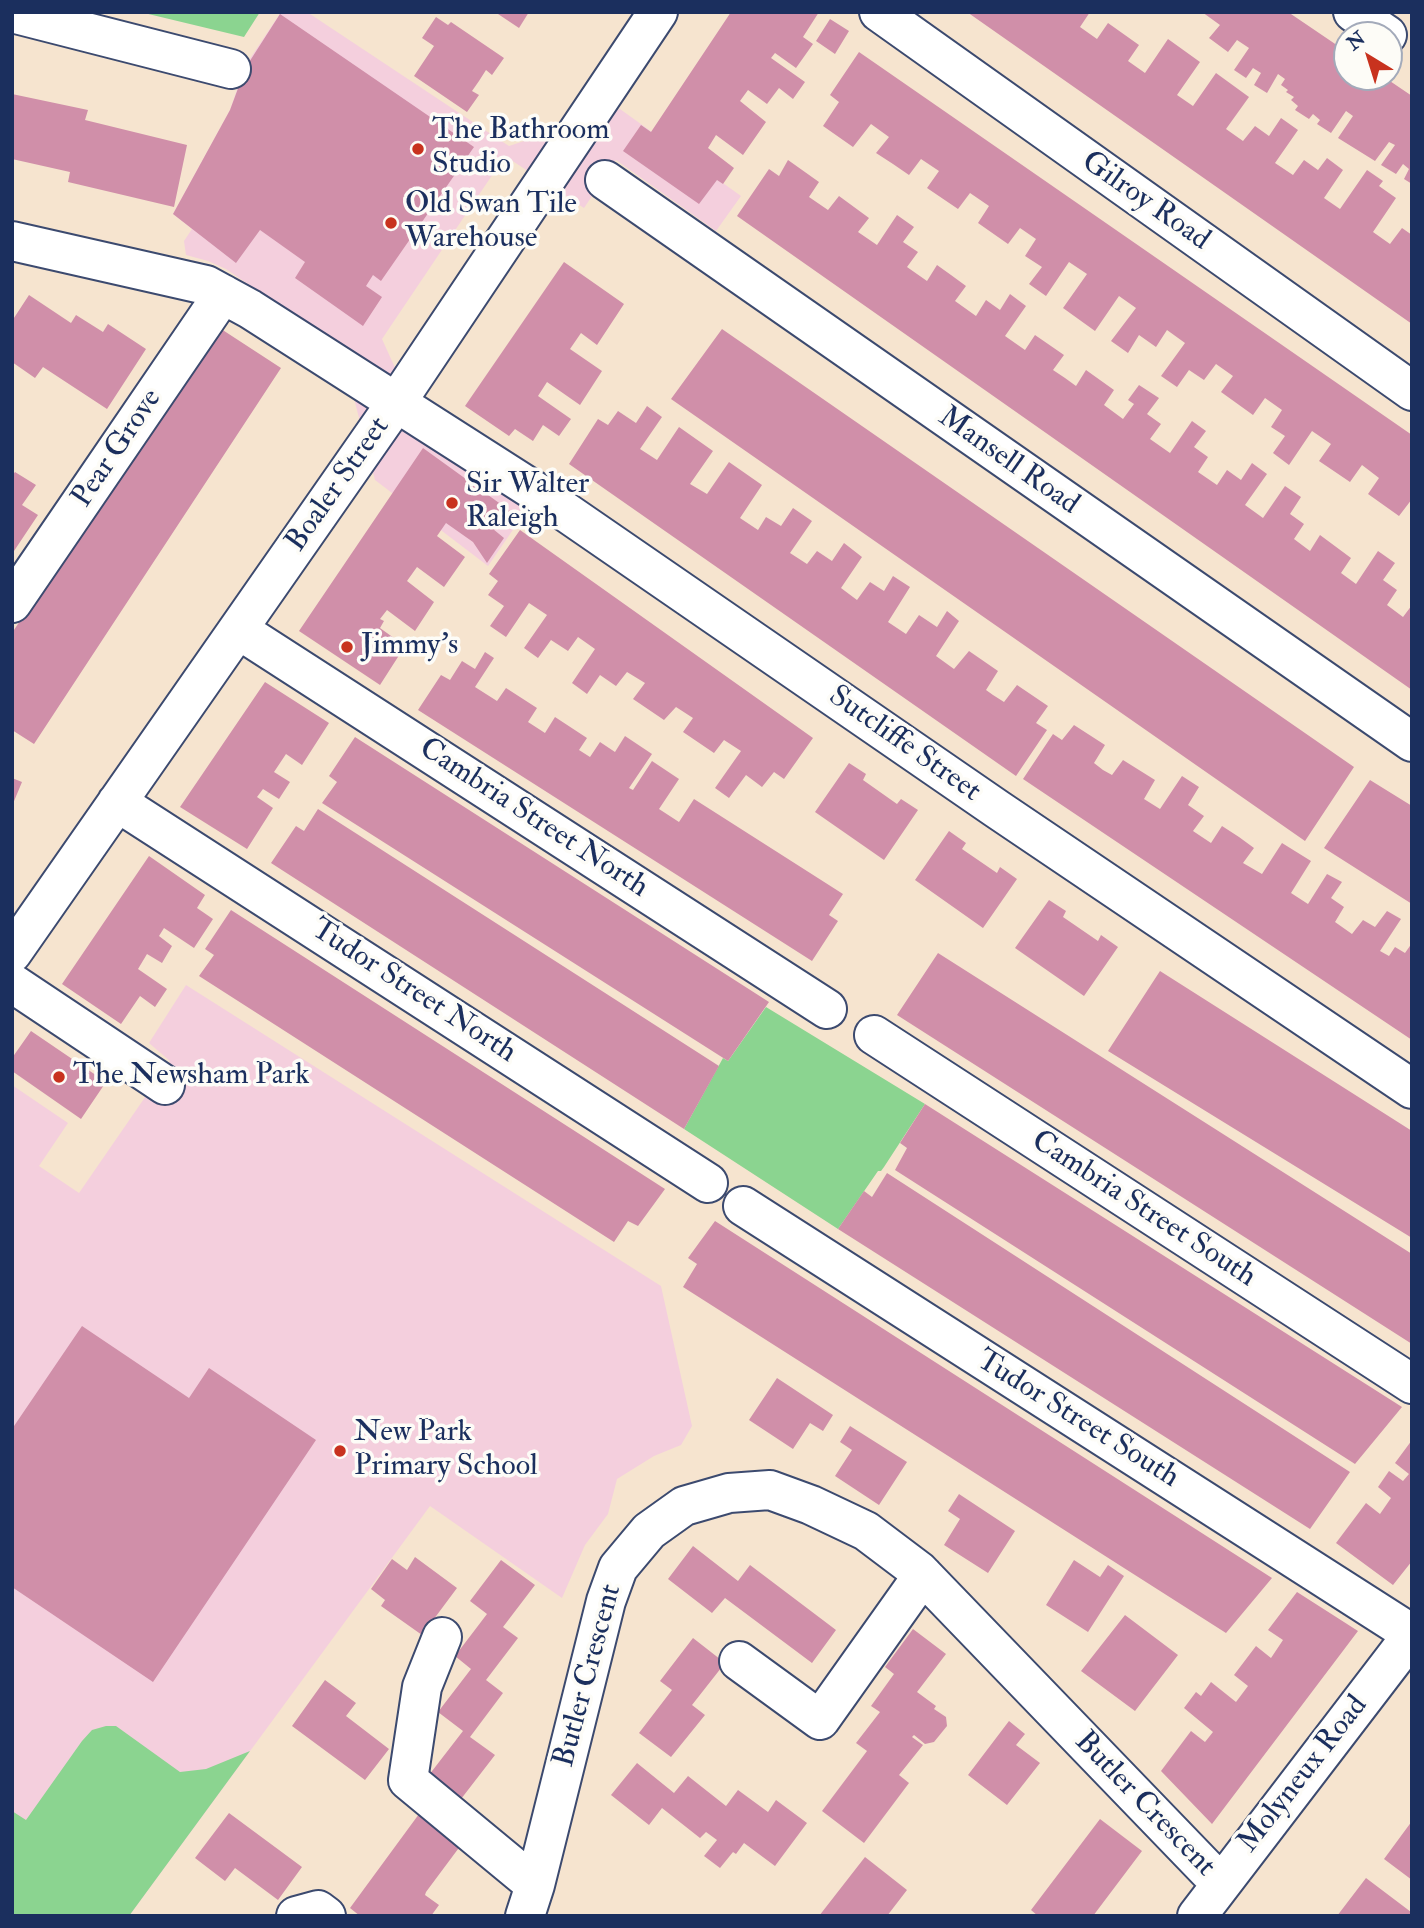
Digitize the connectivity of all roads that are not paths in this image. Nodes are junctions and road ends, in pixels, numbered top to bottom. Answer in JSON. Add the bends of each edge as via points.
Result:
{"nodes":[{"id":1,"x":658,"y":12,"type":"edge"},
{"id":2,"x":878,"y":12,"type":"edge"},
{"id":3,"x":12,"y":13,"type":"edge"},
{"id":4,"x":231,"y":69,"type":"dead end"},
{"id":5,"x":605,"y":180,"type":"dead end"},
{"id":6,"x":12,"y":241,"type":"edge"},
{"id":7,"x":223,"y":294,"type":"junction"},
{"id":8,"x":1412,"y":391,"type":"edge"},
{"id":9,"x":396,"y":403,"type":"junction"},
{"id":10,"x":12,"y":603,"type":"edge"},
{"id":11,"x":239,"y":630,"type":"junction"},
{"id":12,"x":1412,"y":742,"type":"edge"},
{"id":13,"x":117,"y":802,"type":"junction"},
{"id":14,"x":12,"y":953,"type":"edge"},
{"id":15,"x":12,"y":983,"type":"edge"},
{"id":16,"x":827,"y":1009,"type":"dead end"},
{"id":17,"x":874,"y":1035,"type":"dead end"},
{"id":18,"x":165,"y":1085,"type":"dead end"},
{"id":19,"x":1412,"y":1089,"type":"edge"},
{"id":20,"x":708,"y":1183,"type":"dead end"},
{"id":21,"x":743,"y":1206,"type":"dead end"},
{"id":22,"x":1412,"y":1384,"type":"edge"},
{"id":23,"x":923,"y":1575,"type":"junction"},
{"id":24,"x":1412,"y":1634,"type":"edge"},
{"id":25,"x":442,"y":1637,"type":"dead end"},
{"id":26,"x":739,"y":1661,"type":"dead end"},
{"id":27,"x":1221,"y":1884,"type":"junction"},
{"id":28,"x":530,"y":1900,"type":"edge"},
{"id":29,"x":296,"y":1916,"type":"edge"},
{"id":30,"x":326,"y":1916,"type":"edge"},
{"id":31,"x":1196,"y":1916,"type":"edge"}],
"edges":[{"from":1,"to":9,"type":"street","name":"Boaler Street"},
{"from":2,"to":8,"type":"street","name":"Gilroy Road"},
{"from":3,"to":4,"type":"street"},
{"from":5,"to":12,"type":"street","name":"Mansell Road"},
{"from":6,"to":7,"type":"street","name":"Sutcliffe Street","via":[[206,285]]},
{"from":7,"to":9,"type":"street","name":"Sutcliffe Street"},
{"from":7,"to":10,"type":"street","name":"Pear Grove"},
{"from":9,"to":11,"type":"street","name":"Boaler Street"},
{"from":9,"to":19,"type":"street","name":"Sutcliffe Street","via":[[541,495]]},
{"from":11,"to":13,"type":"street","name":"Boaler Street"},
{"from":11,"to":16,"type":"street","name":"Cambria Street North"},
{"from":13,"to":14,"type":"street","name":"Boaler Street"},
{"from":13,"to":20,"type":"street","name":"Tudor Street North"},
{"from":15,"to":18,"type":"street"},
{"from":17,"to":22,"type":"street","name":"Cambria Street South"},
{"from":21,"to":24,"type":"street","name":"Tudor Street South"},
{"from":23,"to":26,"type":"street","via":[[820,1720]]},
{"from":23,"to":27,"type":"street","name":"Butler Crescent"},
{"from":23,"to":28,"type":"street","name":"Butler Crescent","via":[[866,1531],[770,1490],[729,1493],[684,1506],[649,1531],[618,1568],[607,1601]]},
{"from":24,"to":27,"type":"street","name":"Molyneux Road"},
{"from":25,"to":28,"type":"street","name":"Butler Crescent","via":[[422,1687],[408,1780]]},
{"from":27,"to":31,"type":"street","name":"Molyneux Road"},
{"from":29,"to":30,"type":"street","via":[[318,1910]]}]}
